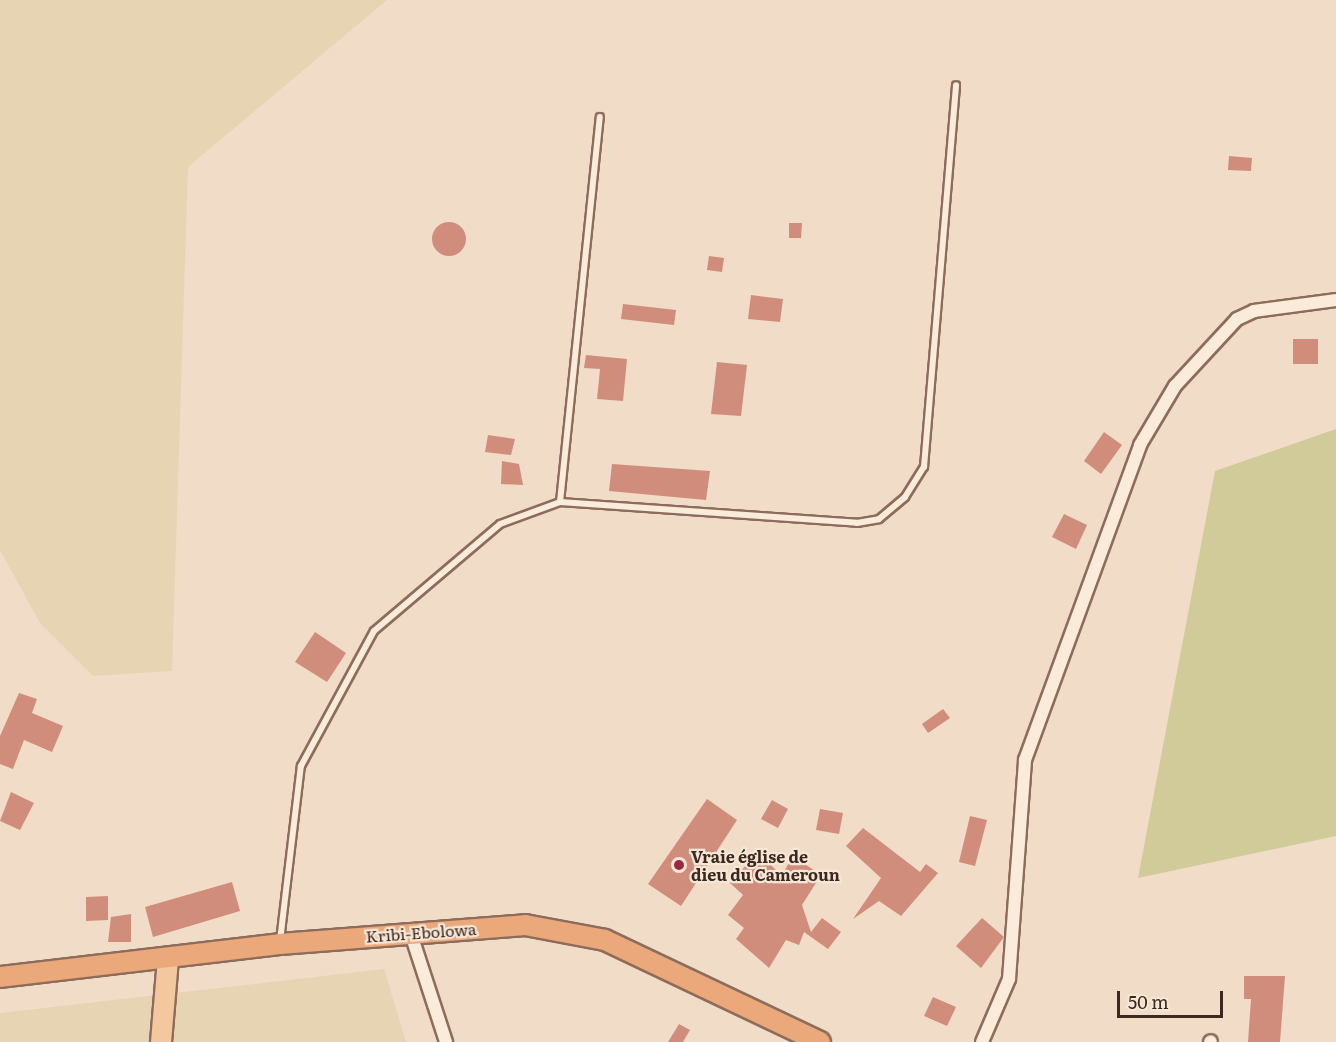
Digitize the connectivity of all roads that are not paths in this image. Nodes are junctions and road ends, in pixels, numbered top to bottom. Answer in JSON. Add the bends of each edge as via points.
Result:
{"nodes":[{"id":1,"x":956,"y":85,"type":"dead end"},
{"id":2,"x":600,"y":117,"type":"dead end"},
{"id":3,"x":1336,"y":300,"type":"edge"},
{"id":4,"x":560,"y":502,"type":"junction"},
{"id":5,"x":410,"y":931,"type":"junction"},
{"id":6,"x":280,"y":944,"type":"junction"},
{"id":7,"x":168,"y":959,"type":"junction"},
{"id":8,"x":0,"y":977,"type":"edge"},
{"id":9,"x":161,"y":1042,"type":"edge"},
{"id":10,"x":446,"y":1042,"type":"edge"},
{"id":11,"x":820,"y":1042,"type":"edge"},
{"id":12,"x":982,"y":1042,"type":"edge"}],
"edges":[{"from":1,"to":4,"type":"lane","via":[[924,467],[905,497],[879,519],[857,523]]},
{"from":2,"to":4,"type":"lane"},
{"from":3,"to":12,"type":"street","via":[[1254,311],[1237,319],[1175,386],[1140,445],[1025,760],[1009,979]]},
{"from":4,"to":6,"type":"lane","via":[[500,524],[374,631],[301,766]]},
{"from":5,"to":6,"type":"highway","name":"Kribi-Ebolowa"},
{"from":5,"to":10,"type":"street"},
{"from":5,"to":11,"type":"highway","name":"Kribi-Ebolowa","via":[[525,925],[605,939]]},
{"from":6,"to":7,"type":"highway","name":"Kribi-Ebolowa"},
{"from":7,"to":8,"type":"highway","name":"Kribi-Ebolowa"},
{"from":7,"to":9,"type":"main road"}]}
